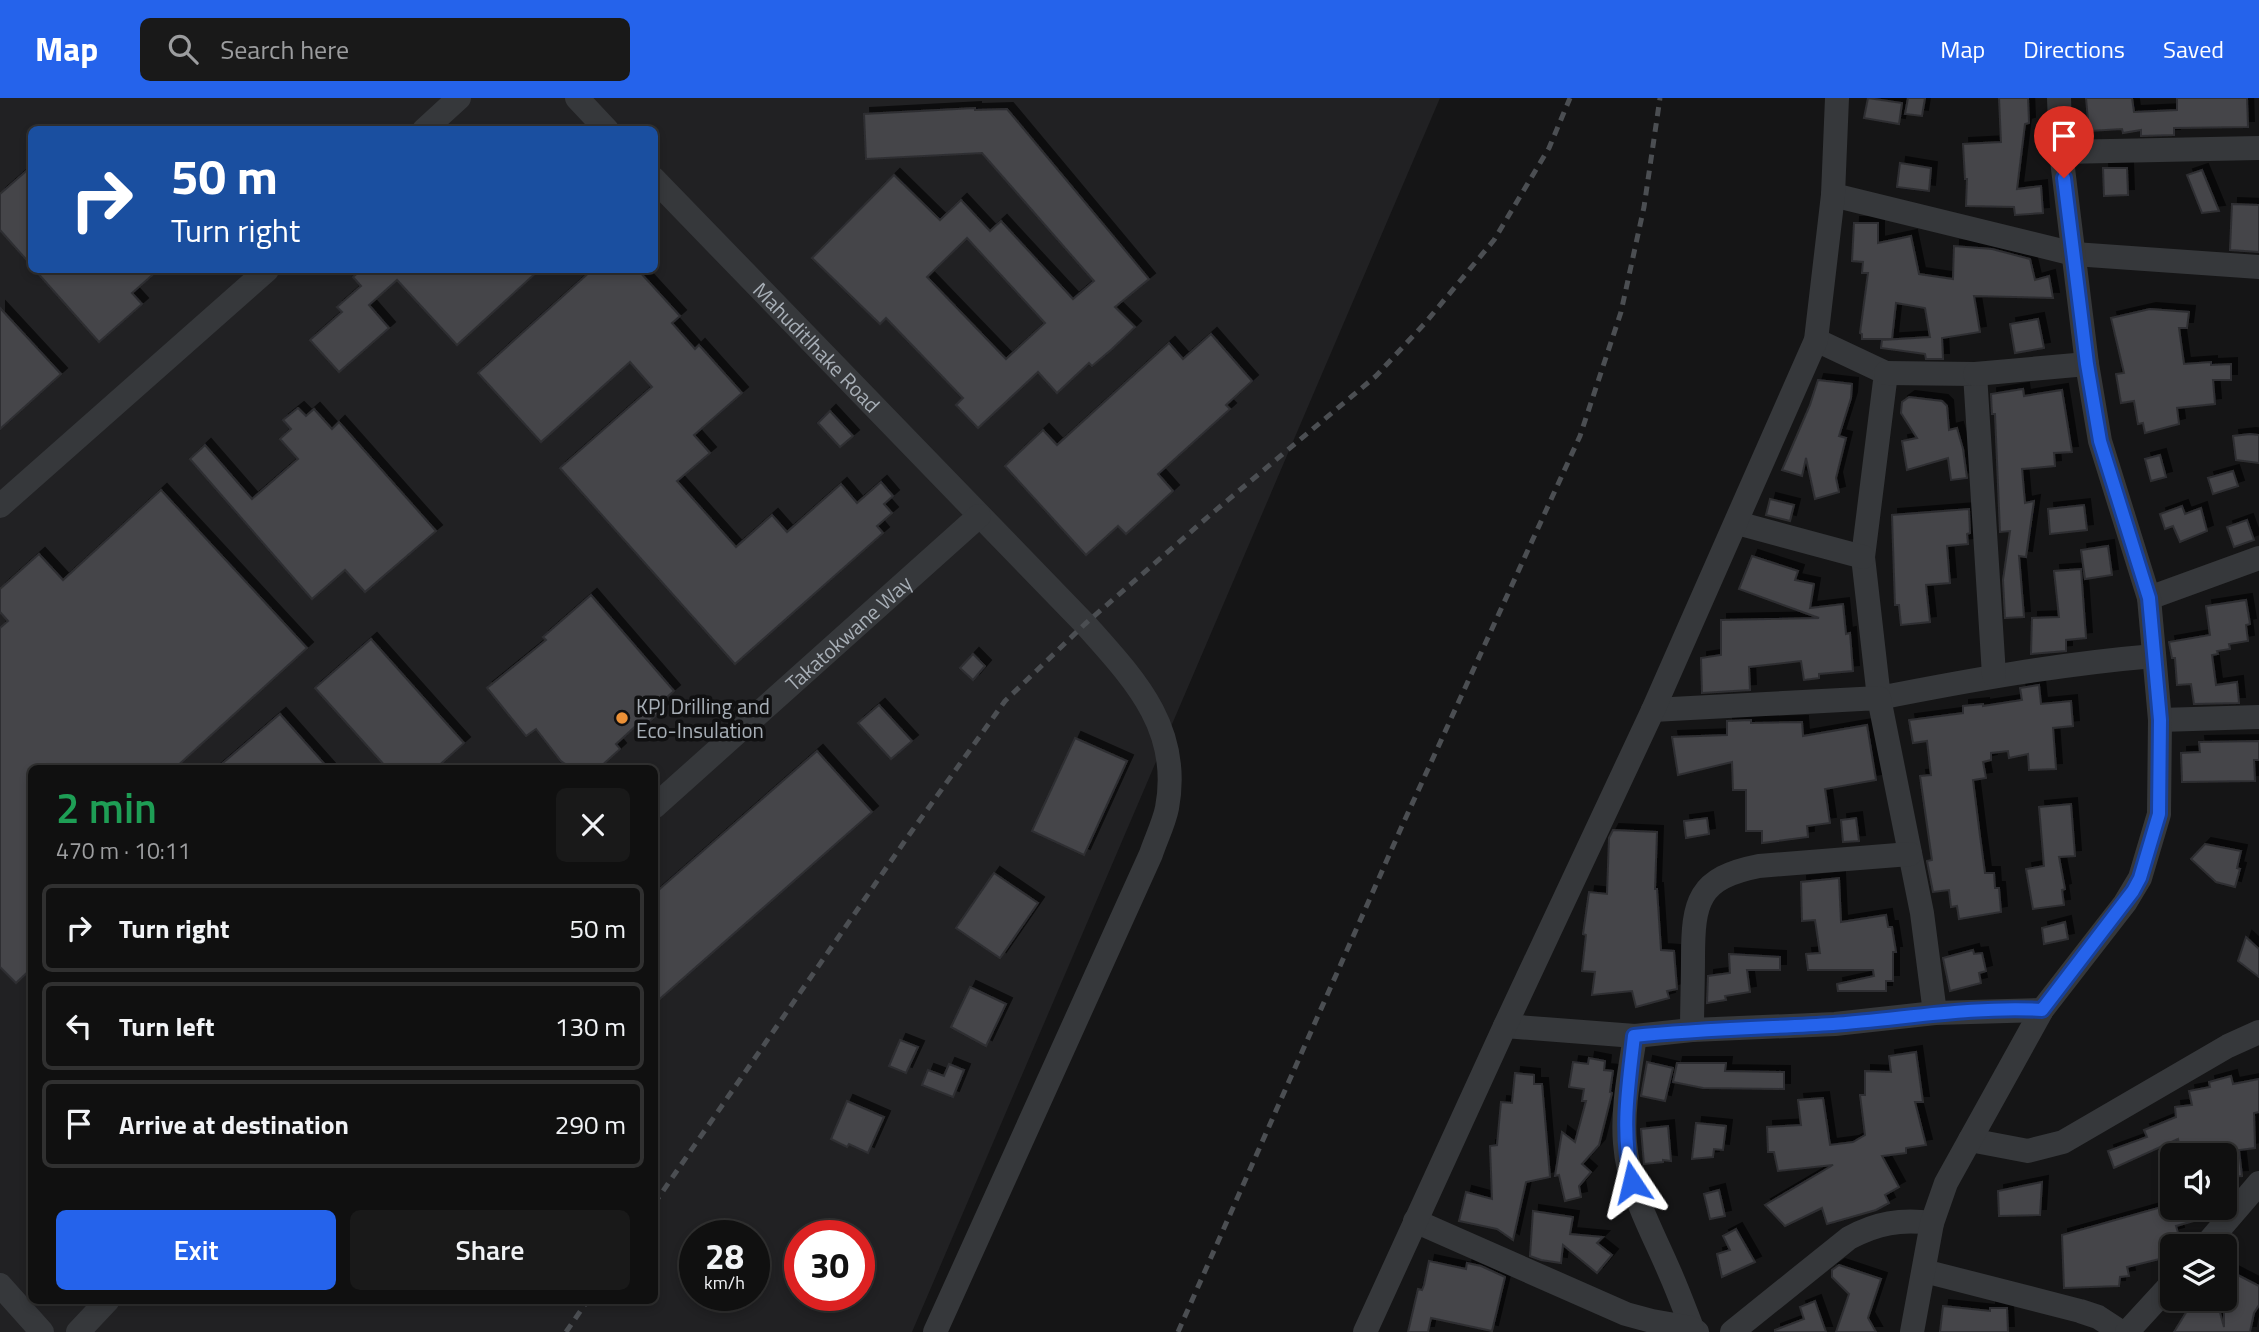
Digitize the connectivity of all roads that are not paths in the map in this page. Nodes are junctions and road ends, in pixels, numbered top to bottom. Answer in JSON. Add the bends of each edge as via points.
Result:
{"nodes":[{"id":1,"x":459,"y":98,"type":"edge"},
{"id":2,"x":577,"y":98,"type":"edge"},
{"id":3,"x":1838,"y":98,"type":"edge"},
{"id":4,"x":2059,"y":98,"type":"edge"},
{"id":5,"x":428,"y":126,"type":"edge"},
{"id":6,"x":603,"y":126,"type":"edge"},
{"id":7,"x":2259,"y":148,"type":"edge"},
{"id":8,"x":2061,"y":152,"type":"junction"},
{"id":9,"x":658,"y":183,"type":"edge"},
{"id":10,"x":1833,"y":195,"type":"junction"},
{"id":11,"x":2074,"y":254,"type":"junction"},
{"id":12,"x":2259,"y":267,"type":"edge"},
{"id":13,"x":264,"y":273,"type":"edge"},
{"id":14,"x":1816,"y":340,"type":"junction"},
{"id":15,"x":2087,"y":364,"type":"junction"},
{"id":16,"x":1886,"y":373,"type":"junction"},
{"id":17,"x":1975,"y":374,"type":"junction"},
{"id":18,"x":0,"y":506,"type":"edge"},
{"id":19,"x":979,"y":516,"type":"junction"},
{"id":20,"x":1737,"y":523,"type":"junction"},
{"id":21,"x":1863,"y":557,"type":"junction"},
{"id":22,"x":2259,"y":558,"type":"edge"},
{"id":23,"x":2149,"y":598,"type":"junction"},
{"id":24,"x":2154,"y":656,"type":"junction"},
{"id":25,"x":1994,"y":675,"type":"junction"},
{"id":26,"x":1879,"y":698,"type":"junction"},
{"id":27,"x":1653,"y":710,"type":"junction"},
{"id":28,"x":2259,"y":717,"type":"edge"},
{"id":29,"x":2160,"y":720,"type":"junction"},
{"id":30,"x":658,"y":803,"type":"edge"},
{"id":31,"x":1910,"y":854,"type":"junction"},
{"id":32,"x":2042,"y":1010,"type":"junction"},
{"id":33,"x":1935,"y":1013,"type":"junction"},
{"id":34,"x":1505,"y":1026,"type":"junction"},
{"id":35,"x":1692,"y":1030,"type":"junction"},
{"id":36,"x":2259,"y":1032,"type":"edge"},
{"id":37,"x":1634,"y":1036,"type":"junction"},
{"id":38,"x":1970,"y":1140,"type":"junction"},
{"id":39,"x":2259,"y":1183,"type":"edge"},
{"id":40,"x":1415,"y":1220,"type":"junction"},
{"id":41,"x":1932,"y":1223,"type":"junction"},
{"id":42,"x":2215,"y":1234,"type":"edge"},
{"id":43,"x":1924,"y":1271,"type":"junction"},
{"id":44,"x":0,"y":1285,"type":"edge"},
{"id":45,"x":2160,"y":1296,"type":"edge"},
{"id":46,"x":104,"y":1304,"type":"edge"},
{"id":47,"x":1694,"y":1330,"type":"edge"},
{"id":48,"x":42,"y":1332,"type":"edge"},
{"id":49,"x":78,"y":1332,"type":"edge"},
{"id":50,"x":935,"y":1332,"type":"edge"},
{"id":51,"x":1365,"y":1332,"type":"edge"},
{"id":52,"x":1732,"y":1332,"type":"edge"},
{"id":53,"x":1912,"y":1332,"type":"edge"},
{"id":54,"x":2121,"y":1332,"type":"edge"},
{"id":55,"x":2127,"y":1332,"type":"edge"}],
"edges":[{"from":1,"to":5,"type":"street"},
{"from":2,"to":6,"type":"street"},
{"from":3,"to":10,"type":"street"},
{"from":4,"to":8,"type":"street"},
{"from":7,"to":8,"type":"street"},
{"from":8,"to":11,"type":"street"},
{"from":9,"to":19,"type":"street","name":"Mahuditlhake Road"},
{"from":10,"to":11,"type":"street"},
{"from":10,"to":14,"type":"street"},
{"from":11,"to":12,"type":"street"},
{"from":11,"to":15,"type":"street"},
{"from":13,"to":18,"type":"street"},
{"from":14,"to":16,"type":"street"},
{"from":14,"to":20,"type":"street"},
{"from":15,"to":17,"type":"street"},
{"from":15,"to":23,"type":"street","via":[[2107,470]]},
{"from":16,"to":17,"type":"street"},
{"from":16,"to":21,"type":"street"},
{"from":17,"to":25,"type":"street"},
{"from":19,"to":30,"type":"street","name":"Takatokwane Way"},
{"from":19,"to":50,"type":"street","name":"Mahuditlhake Road","via":[[1085,624],[1145,694],[1161,729],[1170,769],[1167,809],[1151,854]]},
{"from":20,"to":21,"type":"street"},
{"from":20,"to":27,"type":"street"},
{"from":21,"to":26,"type":"street"},
{"from":22,"to":23,"type":"street"},
{"from":23,"to":24,"type":"street"},
{"from":24,"to":25,"type":"street"},
{"from":24,"to":29,"type":"street"},
{"from":25,"to":26,"type":"street"},
{"from":26,"to":27,"type":"street"},
{"from":26,"to":31,"type":"street"},
{"from":27,"to":34,"type":"street"},
{"from":28,"to":29,"type":"street"},
{"from":29,"to":32,"type":"street","via":[[2159,814],[2140,878]]},
{"from":31,"to":33,"type":"street"},
{"from":31,"to":35,"type":"street","via":[[1759,866],[1737,870],[1713,884],[1697,904],[1693,923]]},
{"from":32,"to":33,"type":"street"},
{"from":32,"to":38,"type":"street"},
{"from":33,"to":35,"type":"street","via":[[1835,1024]]},
{"from":34,"to":37,"type":"street"},
{"from":34,"to":40,"type":"street"},
{"from":35,"to":37,"type":"street"},
{"from":36,"to":38,"type":"street","via":[[2063,1142],[2028,1152]]},
{"from":37,"to":47,"type":"street","via":[[1625,1116],[1632,1182],[1639,1208]]},
{"from":38,"to":41,"type":"street","via":[[1946,1183]]},
{"from":39,"to":42,"type":"street"},
{"from":40,"to":47,"type":"street","via":[[1626,1314]]},
{"from":40,"to":51,"type":"street"},
{"from":41,"to":43,"type":"street"},
{"from":41,"to":52,"type":"street","via":[[1886,1223],[1849,1238]]},
{"from":43,"to":53,"type":"street"},
{"from":43,"to":54,"type":"street","via":[[2080,1311]]},
{"from":44,"to":48,"type":"street"},
{"from":45,"to":55,"type":"street"},
{"from":46,"to":49,"type":"street"}]}
